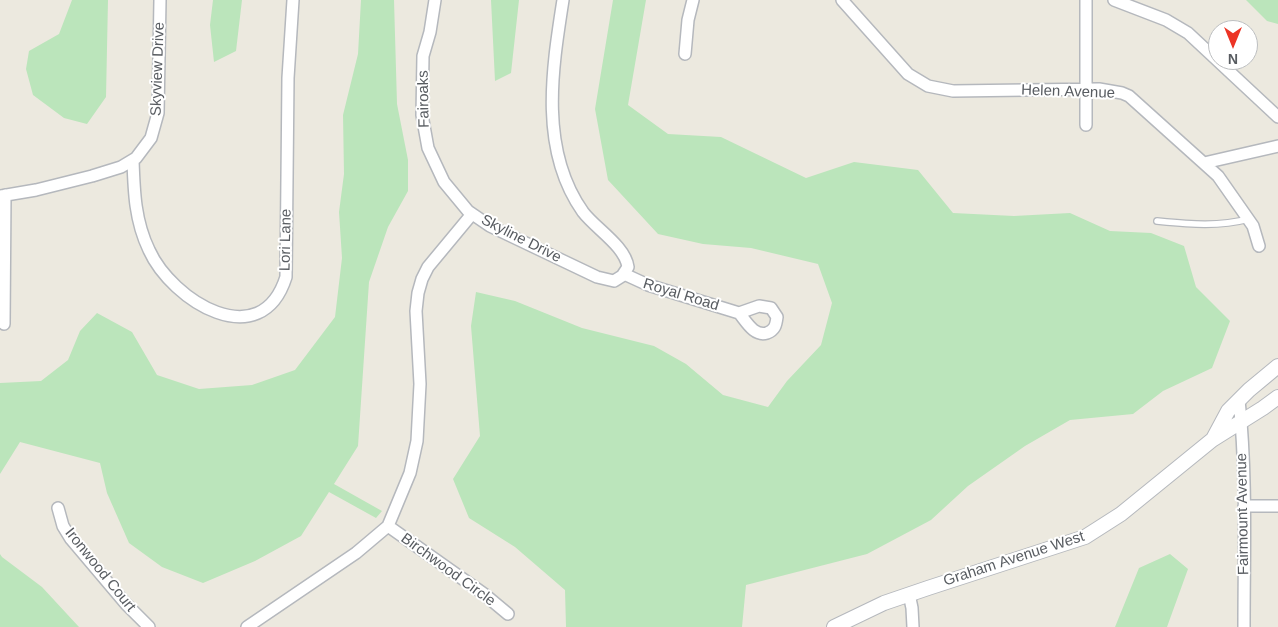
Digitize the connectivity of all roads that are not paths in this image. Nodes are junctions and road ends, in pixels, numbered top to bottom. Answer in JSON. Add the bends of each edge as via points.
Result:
{"nodes":[{"id":1,"x":160,"y":0,"type":"edge"},
{"id":2,"x":294,"y":0,"type":"edge"},
{"id":3,"x":435,"y":0,"type":"edge"},
{"id":4,"x":563,"y":0,"type":"edge"},
{"id":5,"x":693,"y":0,"type":"edge"},
{"id":6,"x":842,"y":0,"type":"edge"},
{"id":7,"x":1086,"y":0,"type":"edge"},
{"id":8,"x":1114,"y":0,"type":"edge"},
{"id":9,"x":685,"y":54,"type":"dead end"},
{"id":10,"x":1085,"y":89,"type":"junction"},
{"id":11,"x":1278,"y":117,"type":"edge"},
{"id":12,"x":1086,"y":125,"type":"dead end"},
{"id":13,"x":1278,"y":146,"type":"edge"},
{"id":14,"x":132,"y":160,"type":"junction"},
{"id":15,"x":1204,"y":163,"type":"junction"},
{"id":16,"x":2,"y":195,"type":"edge"},
{"id":17,"x":472,"y":214,"type":"junction"},
{"id":18,"x":1249,"y":218,"type":"junction"},
{"id":19,"x":1157,"y":221,"type":"dead end"},
{"id":20,"x":1259,"y":246,"type":"dead end"},
{"id":21,"x":624,"y":274,"type":"junction"},
{"id":22,"x":739,"y":313,"type":"dead end"},
{"id":23,"x":4,"y":324,"type":"dead end"},
{"id":24,"x":1278,"y":366,"type":"edge"},
{"id":25,"x":1278,"y":397,"type":"edge"},
{"id":26,"x":1239,"y":400,"type":"junction"},
{"id":27,"x":1241,"y":422,"type":"junction"},
{"id":28,"x":1212,"y":440,"type":"junction"},
{"id":29,"x":1244,"y":506,"type":"junction"},
{"id":30,"x":1278,"y":506,"type":"edge"},
{"id":31,"x":58,"y":508,"type":"dead end"},
{"id":32,"x":388,"y":526,"type":"junction"},
{"id":33,"x":909,"y":594,"type":"junction"},
{"id":34,"x":508,"y":614,"type":"dead end"},
{"id":35,"x":149,"y":627,"type":"edge"},
{"id":36,"x":247,"y":627,"type":"edge"},
{"id":37,"x":834,"y":627,"type":"edge"},
{"id":38,"x":913,"y":627,"type":"edge"},
{"id":39,"x":1244,"y":627,"type":"edge"}],
"edges":[{"from":1,"to":14,"type":"street","name":"Skyview Drive","via":[[158,120],[151,138]]},
{"from":2,"to":14,"type":"street","name":"Lori Lane","via":[[288,78],[286,277],[274,302],[254,315],[231,316],[201,305],[174,285],[149,251],[138,222]]},
{"from":3,"to":17,"type":"street","name":"Fairoaks","via":[[423,56],[424,134],[436,169]]},
{"from":4,"to":21,"type":"street","via":[[552,79],[557,150],[563,174],[576,201],[593,224],[627,258],[628,267]]},
{"from":5,"to":9,"type":"street"},
{"from":6,"to":10,"type":"street","name":"Helen Avenue","via":[[908,74],[928,86],[954,91]]},
{"from":7,"to":10,"type":"street"},
{"from":8,"to":11,"type":"street","via":[[1166,20],[1188,33]]},
{"from":10,"to":12,"type":"street"},
{"from":10,"to":15,"type":"street","name":"Helen Avenue","via":[[1129,96]]},
{"from":13,"to":15,"type":"street"},
{"from":14,"to":16,"type":"street","via":[[92,176]]},
{"from":15,"to":18,"type":"street","name":"Helen Avenue","via":[[1218,176]]},
{"from":16,"to":23,"type":"street"},
{"from":17,"to":21,"type":"street","name":"Skyline Drive","via":[[496,230],[597,277],[614,281]]},
{"from":17,"to":32,"type":"street","name":"Skyline Drive","via":[[428,267],[418,293],[420,384],[417,441],[410,473]]},
{"from":18,"to":19,"type":"lane","via":[[1230,224],[1207,225]]},
{"from":18,"to":20,"type":"street","name":"Helen Avenue"},
{"from":21,"to":22,"type":"street","name":"Royal Road","via":[[648,285]]},
{"from":24,"to":26,"type":"street"},
{"from":25,"to":27,"type":"street","name":"Graham Avenue West"},
{"from":26,"to":27,"type":"street","name":"Fairmount Avenue"},
{"from":26,"to":28,"type":"street","via":[[1228,411]]},
{"from":27,"to":28,"type":"street","name":"Graham Avenue West"},
{"from":27,"to":29,"type":"street","name":"Fairmount Avenue"},
{"from":28,"to":33,"type":"street","name":"Graham Avenue West","via":[[1121,514],[1085,537]]},
{"from":29,"to":30,"type":"street"},
{"from":29,"to":39,"type":"street","name":"Fairmount Avenue"},
{"from":31,"to":35,"type":"street","name":"Ironwood Court","via":[[71,539]]},
{"from":32,"to":34,"type":"street","name":"Birchwood Circle"},
{"from":32,"to":36,"type":"street","name":"Skyline Drive","via":[[356,552]]},
{"from":33,"to":37,"type":"street","name":"Graham Avenue West"},
{"from":33,"to":38,"type":"street"}]}
